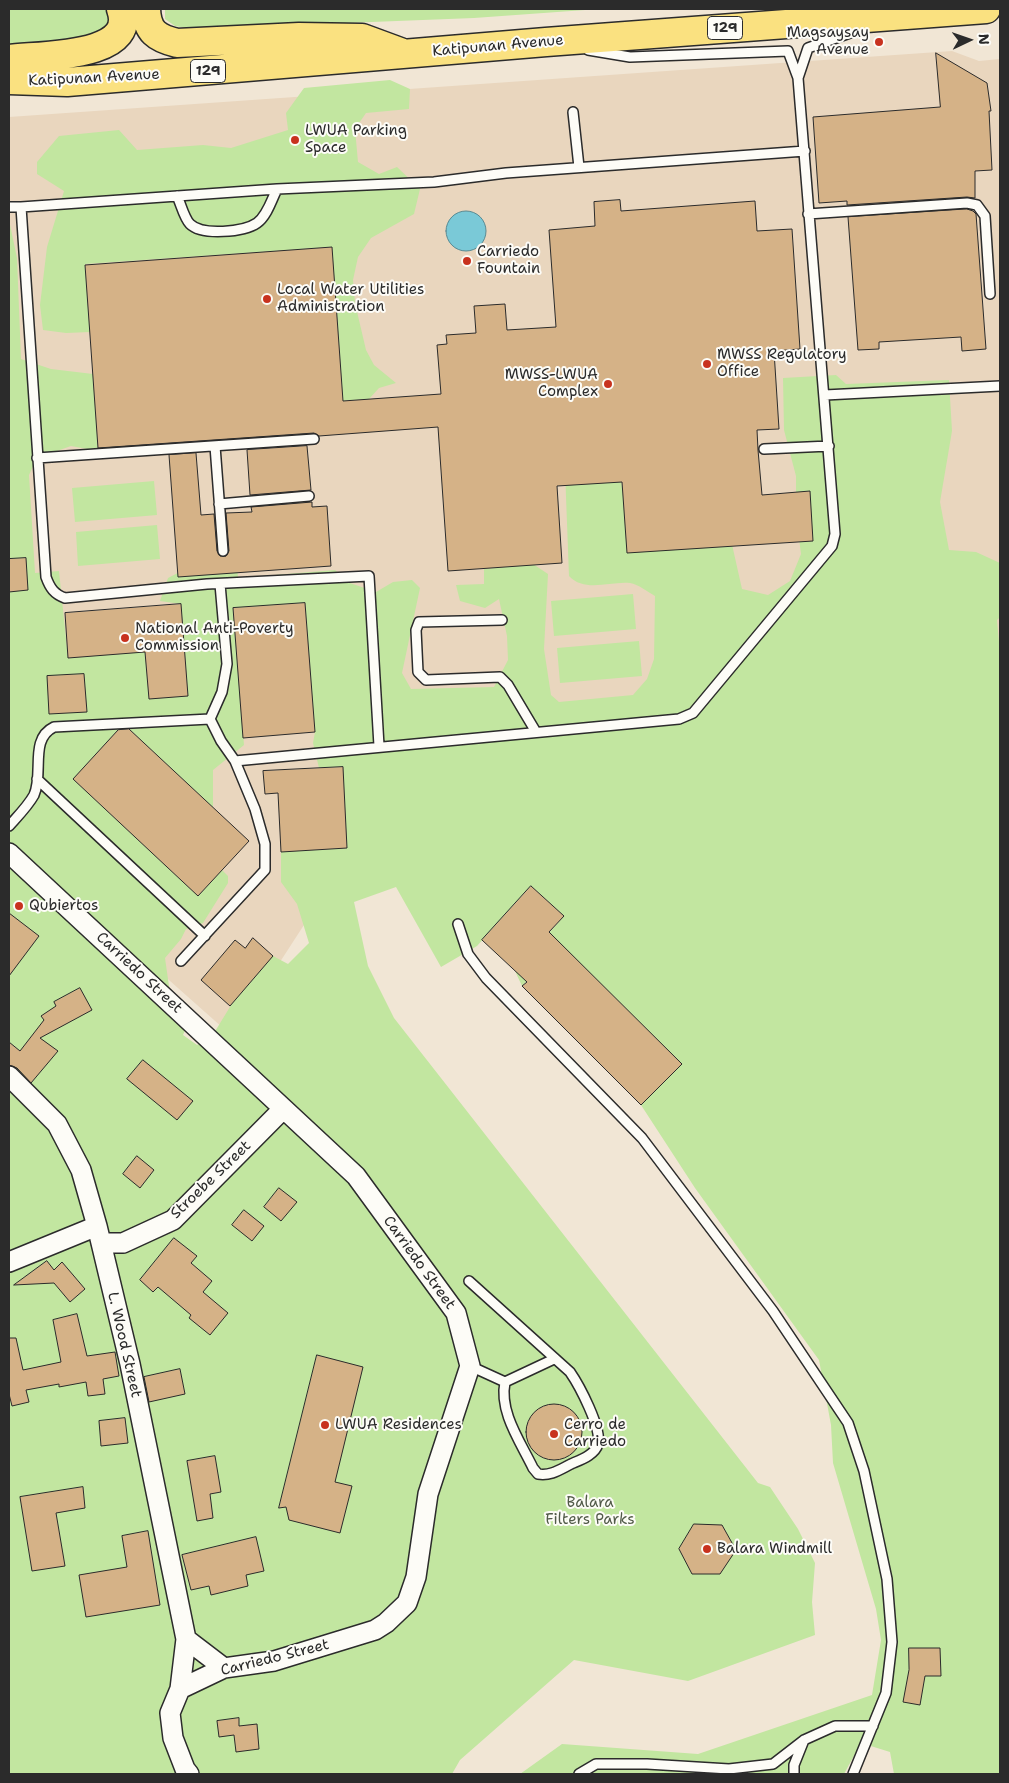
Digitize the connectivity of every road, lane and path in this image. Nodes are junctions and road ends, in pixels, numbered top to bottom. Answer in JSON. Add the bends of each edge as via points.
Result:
{"nodes":[{"id":1,"x":121,"y":9,"type":"edge"},
{"id":2,"x":146,"y":9,"type":"edge"},
{"id":3,"x":986,"y":9,"type":"edge"},
{"id":4,"x":903,"y":14,"type":"junction"},
{"id":5,"x":546,"y":42,"type":"junction"},
{"id":6,"x":406,"y":54,"type":"junction"},
{"id":7,"x":9,"y":59,"type":"edge"},
{"id":8,"x":798,"y":78,"type":"junction"},
{"id":9,"x":9,"y":80,"type":"edge"},
{"id":10,"x":573,"y":112,"type":"dead end"},
{"id":11,"x":805,"y":152,"type":"junction"},
{"id":12,"x":579,"y":167,"type":"junction"},
{"id":13,"x":277,"y":189,"type":"junction"},
{"id":14,"x":177,"y":196,"type":"junction"},
{"id":15,"x":9,"y":207,"type":"edge"},
{"id":16,"x":21,"y":207,"type":"junction"},
{"id":17,"x":808,"y":214,"type":"junction"},
{"id":18,"x":990,"y":294,"type":"dead end"},
{"id":19,"x":1000,"y":386,"type":"edge"},
{"id":20,"x":825,"y":395,"type":"junction"},
{"id":21,"x":314,"y":439,"type":"dead end"},
{"id":22,"x":215,"y":446,"type":"junction"},
{"id":23,"x":829,"y":446,"type":"junction"},
{"id":24,"x":764,"y":449,"type":"dead end"},
{"id":25,"x":37,"y":458,"type":"junction"},
{"id":26,"x":309,"y":496,"type":"dead end"},
{"id":27,"x":220,"y":504,"type":"junction"},
{"id":28,"x":223,"y":550,"type":"dead end"},
{"id":29,"x":220,"y":584,"type":"junction"},
{"id":30,"x":502,"y":620,"type":"dead end"},
{"id":31,"x":210,"y":719,"type":"junction"},
{"id":32,"x":536,"y":732,"type":"junction"},
{"id":33,"x":379,"y":746,"type":"junction"},
{"id":34,"x":235,"y":761,"type":"junction"},
{"id":35,"x":37,"y":779,"type":"junction"},
{"id":36,"x":9,"y":826,"type":"edge"},
{"id":37,"x":9,"y":853,"type":"edge"},
{"id":38,"x":458,"y":924,"type":"dead end"},
{"id":39,"x":205,"y":936,"type":"junction"},
{"id":40,"x":181,"y":961,"type":"dead end"},
{"id":41,"x":9,"y":1076,"type":"edge"},
{"id":42,"x":283,"y":1109,"type":"junction"},
{"id":43,"x":99,"y":1235,"type":"junction"},
{"id":44,"x":9,"y":1262,"type":"edge"},
{"id":45,"x":469,"y":1280,"type":"dead end"},
{"id":46,"x":554,"y":1359,"type":"junction"},
{"id":47,"x":470,"y":1366,"type":"junction"},
{"id":48,"x":505,"y":1382,"type":"junction"},
{"id":49,"x":186,"y":1639,"type":"junction"},
{"id":50,"x":224,"y":1668,"type":"junction"},
{"id":51,"x":180,"y":1689,"type":"junction"},
{"id":52,"x":873,"y":1726,"type":"junction"},
{"id":53,"x":804,"y":1740,"type":"junction"},
{"id":54,"x":189,"y":1774,"type":"edge"},
{"id":55,"x":578,"y":1774,"type":"edge"},
{"id":56,"x":794,"y":1774,"type":"edge"},
{"id":57,"x":853,"y":1774,"type":"edge"}],
"edges":[{"from":1,"to":7,"type":"main road","via":[[123,20],[120,30],[104,45],[73,53]]},
{"from":2,"to":6,"type":"main road","via":[[146,20],[152,31],[160,39],[177,44],[300,37],[362,38]]},
{"from":3,"to":4,"type":"main road","name":"Katipunan Avenue","number":"129"},
{"from":4,"to":5,"type":"main road","name":"Katipunan Avenue","number":"129"},
{"from":4,"to":8,"type":"lane","via":[[808,48]]},
{"from":5,"to":6,"type":"main road","name":"Katipunan Avenue","number":"129"},
{"from":5,"to":8,"type":"lane","via":[[630,57],[788,51]]},
{"from":6,"to":9,"type":"main road","name":"Katipunan Avenue","number":"129","via":[[67,82]]},
{"from":8,"to":11,"type":"lane"},
{"from":10,"to":12,"type":"lane"},
{"from":11,"to":12,"type":"lane"},
{"from":11,"to":17,"type":"lane"},
{"from":12,"to":13,"type":"lane","via":[[434,182]]},
{"from":13,"to":14,"type":"lane"},
{"from":13,"to":14,"type":"lane","via":[[259,222],[249,228],[225,231],[198,230],[188,223]]},
{"from":14,"to":16,"type":"lane"},
{"from":15,"to":16,"type":"lane"},
{"from":16,"to":25,"type":"lane"},
{"from":17,"to":18,"type":"lane","via":[[963,203],[977,205],[985,216]]},
{"from":17,"to":20,"type":"lane"},
{"from":19,"to":20,"type":"lane"},
{"from":20,"to":23,"type":"lane"},
{"from":21,"to":22,"type":"lane"},
{"from":22,"to":25,"type":"lane"},
{"from":22,"to":27,"type":"lane"},
{"from":23,"to":24,"type":"lane"},
{"from":23,"to":32,"type":"lane","via":[[835,534],[832,546],[693,713],[679,718]]},
{"from":25,"to":29,"type":"lane","via":[[46,577],[56,595],[65,598]]},
{"from":26,"to":27,"type":"lane"},
{"from":27,"to":28,"type":"lane"},
{"from":29,"to":31,"type":"lane","via":[[227,664],[222,692]]},
{"from":29,"to":33,"type":"lane","via":[[369,576]]},
{"from":30,"to":32,"type":"lane","via":[[419,622],[416,630],[418,672],[426,680],[500,676]]},
{"from":31,"to":34,"type":"lane"},
{"from":31,"to":35,"type":"lane","via":[[54,727],[40,739]]},
{"from":32,"to":33,"type":"lane"},
{"from":33,"to":34,"type":"lane"},
{"from":34,"to":39,"type":"lane","via":[[265,844],[265,870]]},
{"from":35,"to":36,"type":"lane","via":[[34,795]]},
{"from":35,"to":39,"type":"lane"},
{"from":37,"to":42,"type":"street","name":"Carriedo Street"},
{"from":38,"to":52,"type":"lane","via":[[468,954],[486,978],[642,1138],[773,1310],[848,1422],[864,1471],[888,1588],[892,1642],[886,1694]]},
{"from":39,"to":40,"type":"lane"},
{"from":41,"to":43,"type":"street","name":"L. Wood Street","via":[[57,1124],[81,1170]]},
{"from":42,"to":43,"type":"street","name":"Stroebe Street","via":[[173,1220],[123,1243]]},
{"from":42,"to":47,"type":"street","name":"Carriedo Street","via":[[356,1176],[408,1246],[456,1313]]},
{"from":43,"to":44,"type":"street","name":"Stroebe Street"},
{"from":43,"to":49,"type":"street","name":"L. Wood Street","via":[[130,1364]]},
{"from":45,"to":46,"type":"lane"},
{"from":46,"to":48,"type":"lane"},
{"from":46,"to":48,"type":"lane","via":[[570,1372],[579,1386],[597,1430],[598,1444],[591,1454],[548,1475],[538,1474],[533,1468],[504,1408],[502,1394]]},
{"from":47,"to":48,"type":"lane"},
{"from":47,"to":50,"type":"street","name":"Carriedo Street","via":[[428,1494],[416,1577],[407,1603],[375,1630],[274,1661]]},
{"from":49,"to":50,"type":"street"},
{"from":49,"to":51,"type":"street","name":"L. Wood Street"},
{"from":50,"to":51,"type":"street","name":"Carriedo Street"},
{"from":51,"to":54,"type":"street","via":[[170,1713],[173,1738]]},
{"from":52,"to":53,"type":"lane","via":[[835,1726]]},
{"from":52,"to":57,"type":"lane"},
{"from":53,"to":55,"type":"lane","via":[[773,1764],[729,1769],[596,1764]]},
{"from":53,"to":56,"type":"lane","via":[[794,1764]]}]}
